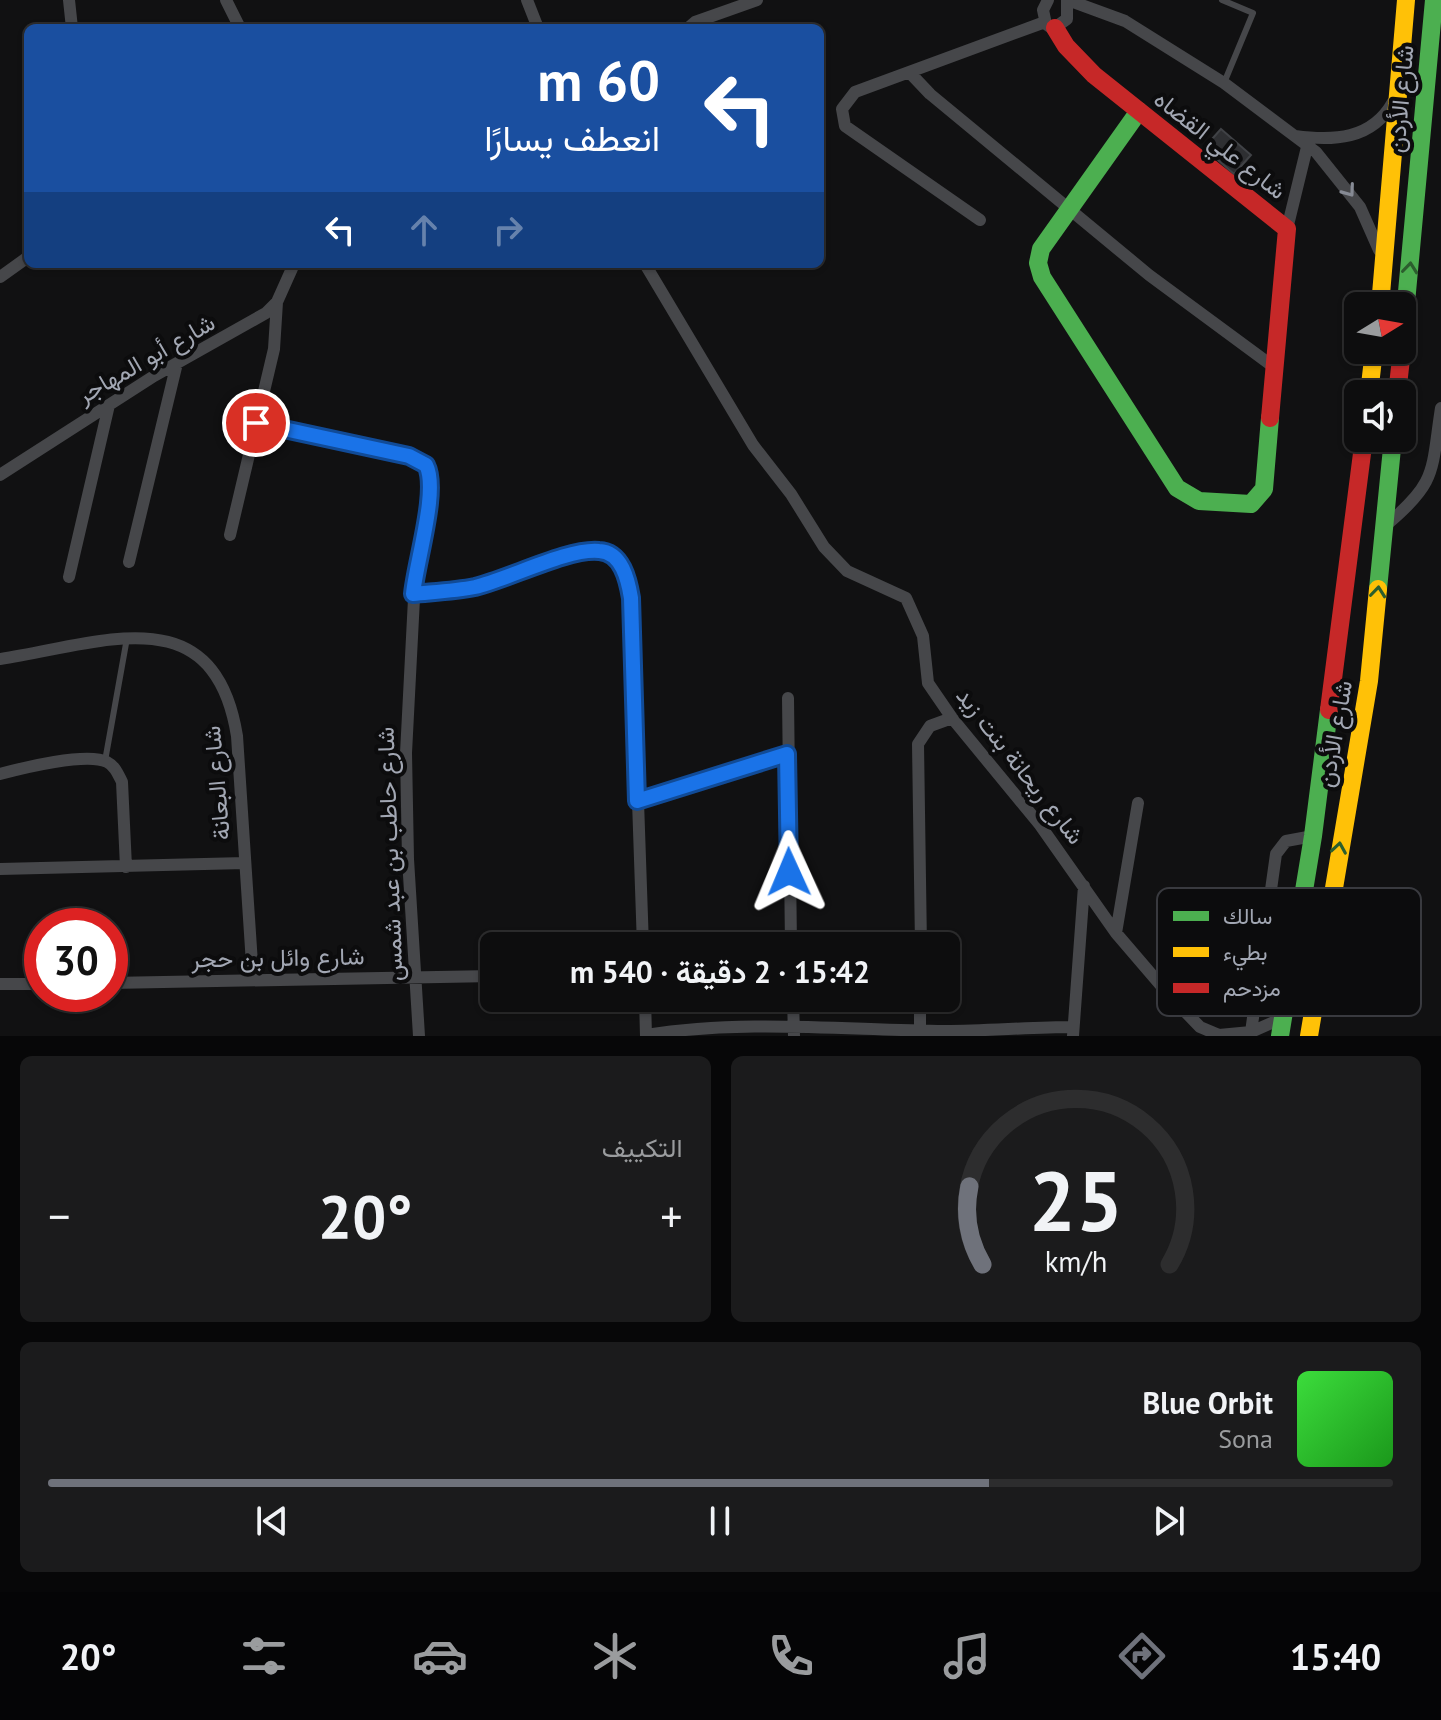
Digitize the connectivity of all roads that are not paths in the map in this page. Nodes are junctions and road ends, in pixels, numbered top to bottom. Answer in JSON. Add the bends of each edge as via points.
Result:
{"nodes":[{"id":1,"x":69,"y":0,"type":"edge"},
{"id":2,"x":226,"y":0,"type":"edge"},
{"id":3,"x":527,"y":0,"type":"edge"},
{"id":4,"x":757,"y":0,"type":"edge"},
{"id":5,"x":1048,"y":0,"type":"edge"},
{"id":6,"x":1068,"y":0,"type":"edge"},
{"id":7,"x":1222,"y":0,"type":"edge"},
{"id":8,"x":1406,"y":0,"type":"edge"},
{"id":9,"x":1434,"y":0,"type":"edge"},
{"id":10,"x":72,"y":24,"type":"edge"},
{"id":11,"x":238,"y":24,"type":"edge"},
{"id":12,"x":536,"y":24,"type":"edge"},
{"id":13,"x":698,"y":24,"type":"edge"},
{"id":14,"x":1050,"y":25,"type":"junction"},
{"id":15,"x":911,"y":74,"type":"junction"},
{"id":16,"x":1224,"y":83,"type":"junction"},
{"id":17,"x":1397,"y":94,"type":"junction"},
{"id":18,"x":1139,"y":111,"type":"junction"},
{"id":19,"x":1308,"y":142,"type":"junction"},
{"id":20,"x":1069,"y":206,"type":"junction"},
{"id":21,"x":980,"y":220,"type":"dead end"},
{"id":22,"x":1287,"y":229,"type":"junction"},
{"id":23,"x":24,"y":260,"type":"edge"},
{"id":24,"x":292,"y":268,"type":"edge"},
{"id":25,"x":647,"y":268,"type":"edge"},
{"id":26,"x":1384,"y":269,"type":"junction"},
{"id":27,"x":0,"y":277,"type":"edge"},
{"id":28,"x":1382,"y":292,"type":"edge"},
{"id":29,"x":1407,"y":292,"type":"edge"},
{"id":30,"x":277,"y":302,"type":"junction"},
{"id":31,"x":177,"y":363,"type":"junction"},
{"id":32,"x":1275,"y":368,"type":"junction"},
{"id":33,"x":109,"y":405,"type":"junction"},
{"id":34,"x":1441,"y":408,"type":"edge"},
{"id":35,"x":256,"y":423,"type":"junction"},
{"id":36,"x":1362,"y":452,"type":"edge"},
{"id":37,"x":1392,"y":452,"type":"edge"},
{"id":38,"x":1436,"y":469,"type":"edge"},
{"id":39,"x":0,"y":475,"type":"edge"},
{"id":40,"x":1385,"y":526,"type":"junction"},
{"id":41,"x":230,"y":535,"type":"dead end"},
{"id":42,"x":129,"y":562,"type":"dead end"},
{"id":43,"x":69,"y":577,"type":"dead end"},
{"id":44,"x":413,"y":594,"type":"junction"},
{"id":45,"x":127,"y":638,"type":"junction"},
{"id":46,"x":0,"y":659,"type":"edge"},
{"id":47,"x":788,"y":698,"type":"dead end"},
{"id":48,"x":952,"y":718,"type":"junction"},
{"id":49,"x":787,"y":754,"type":"junction"},
{"id":50,"x":105,"y":761,"type":"junction"},
{"id":51,"x":0,"y":774,"type":"edge"},
{"id":52,"x":637,"y":801,"type":"junction"},
{"id":53,"x":1138,"y":803,"type":"dead end"},
{"id":54,"x":1313,"y":836,"type":"junction"},
{"id":55,"x":245,"y":863,"type":"junction"},
{"id":56,"x":126,"y":867,"type":"junction"},
{"id":57,"x":0,"y":869,"type":"edge"},
{"id":58,"x":1084,"y":886,"type":"junction"},
{"id":59,"x":1271,"y":888,"type":"edge"},
{"id":60,"x":1304,"y":888,"type":"edge"},
{"id":61,"x":1334,"y":888,"type":"edge"},
{"id":62,"x":642,"y":932,"type":"edge"},
{"id":63,"x":791,"y":932,"type":"edge"},
{"id":64,"x":921,"y":932,"type":"edge"},
{"id":65,"x":1116,"y":933,"type":"junction"},
{"id":66,"x":480,"y":976,"type":"edge"},
{"id":67,"x":416,"y":977,"type":"junction"},
{"id":68,"x":253,"y":979,"type":"junction"},
{"id":69,"x":1157,"y":979,"type":"edge"},
{"id":70,"x":128,"y":982,"type":"edge"},
{"id":71,"x":0,"y":984,"type":"edge"},
{"id":72,"x":24,"y":984,"type":"edge"},
{"id":73,"x":645,"y":1012,"type":"edge"},
{"id":74,"x":920,"y":1012,"type":"edge"},
{"id":75,"x":1190,"y":1016,"type":"edge"},
{"id":76,"x":1253,"y":1016,"type":"edge"},
{"id":77,"x":1312,"y":1016,"type":"edge"},
{"id":78,"x":1281,"y":1027,"type":"edge"},
{"id":79,"x":920,"y":1030,"type":"junction"},
{"id":80,"x":794,"y":1031,"type":"edge"},
{"id":81,"x":1073,"y":1032,"type":"edge"},
{"id":82,"x":1251,"y":1032,"type":"junction"},
{"id":83,"x":948,"y":1034,"type":"edge"},
{"id":84,"x":419,"y":1036,"type":"edge"},
{"id":85,"x":646,"y":1036,"type":"edge"},
{"id":86,"x":1309,"y":1036,"type":"edge"}],
"edges":[{"from":1,"to":10,"type":"street"},
{"from":2,"to":11,"type":"street"},
{"from":3,"to":12,"type":"street"},
{"from":4,"to":13,"type":"street"},
{"from":5,"to":14,"type":"street","via":[[1043,10]]},
{"from":6,"to":14,"type":"street","via":[[1069,15]]},
{"from":6,"to":16,"type":"street","via":[[1125,21]]},
{"from":7,"to":16,"type":"lane","via":[[1253,13]]},
{"from":8,"to":17,"type":"main road","name":"شارع الأردن"},
{"from":29,"to":9,"type":"main road","name":"شارع الأردن","one_way":true},
{"from":14,"to":15,"type":"street"},
{"from":14,"to":18,"type":"main road","name":"شارع علي القضاه","via":[[1075,57]]},
{"from":15,"to":20,"type":"street"},
{"from":15,"to":21,"type":"street","via":[[855,92],[842,109],[845,126]]},
{"from":16,"to":19,"type":"street"},
{"from":17,"to":19,"type":"street","via":[[1373,126],[1357,135]]},
{"from":17,"to":26,"type":"main road","name":"شارع الأردن"},
{"from":18,"to":20,"type":"main road"},
{"from":18,"to":22,"type":"main road","name":"شارع علي القضاه"},
{"from":19,"to":22,"type":"street"},
{"from":19,"to":26,"type":"street","one_way":true,"via":[[1360,207]]},
{"from":20,"to":32,"type":"street","via":[[1149,275]]},
{"from":20,"to":32,"type":"main road","name":"شارع علي القضاه","via":[[1041,249],[1042,277],[1177,488],[1199,501],[1241,506],[1256,500],[1264,489]]},
{"from":22,"to":32,"type":"main road","name":"شارع علي القضاه"},
{"from":23,"to":27,"type":"street"},
{"from":24,"to":30,"type":"street","name":"شارع أبو المهاجر"},
{"from":25,"to":48,"type":"street","name":"شارع ريحانة بنت زيد","via":[[753,445],[824,547],[847,571],[906,598],[923,636],[928,683]]},
{"from":26,"to":28,"type":"main road","name":"شارع الأردن"},
{"from":30,"to":31,"type":"street","name":"شارع أبو المهاجر"},
{"from":30,"to":35,"type":"street","via":[[274,349]]},
{"from":31,"to":33,"type":"street","name":"شارع أبو المهاجر"},
{"from":31,"to":42,"type":"street"},
{"from":33,"to":39,"type":"street","name":"شارع أبو المهاجر"},
{"from":33,"to":43,"type":"street"},
{"from":34,"to":38,"type":"street"},
{"from":35,"to":41,"type":"street"},
{"from":35,"to":44,"type":"street","name":"شارع حاطب بن عبد شمس","via":[[409,456],[426,465],[431,496]]},
{"from":36,"to":54,"type":"main road","name":"شارع الأردن"},
{"from":37,"to":40,"type":"main road","name":"شارع الأردن"},
{"from":38,"to":40,"type":"street","via":[[1424,490]]},
{"from":61,"to":40,"type":"main road","name":"شارع الأردن","one_way":true,"via":[[1369,681]]},
{"from":44,"to":52,"type":"street","via":[[474,587],[579,553],[602,550],[613,557],[627,573],[631,598]]},
{"from":44,"to":67,"type":"street","name":"شارع حاطب بن عبد شمس","via":[[406,806]]},
{"from":45,"to":46,"type":"street","name":"شارع البعانة"},
{"from":45,"to":50,"type":"lane"},
{"from":45,"to":55,"type":"street","name":"شارع البعانة","via":[[154,637],[183,646],[224,687],[237,736]]},
{"from":47,"to":49,"type":"street"},
{"from":48,"to":58,"type":"street","name":"شارع ريحانة بنت زيد"},
{"from":48,"to":64,"type":"street","via":[[930,726],[918,744]]},
{"from":49,"to":52,"type":"street"},
{"from":49,"to":63,"type":"street"},
{"from":50,"to":51,"type":"street"},
{"from":50,"to":56,"type":"street","via":[[122,782]]},
{"from":52,"to":62,"type":"street"},
{"from":53,"to":65,"type":"street"},
{"from":54,"to":59,"type":"street","via":[[1286,841],[1276,854]]},
{"from":54,"to":60,"type":"main road","name":"شارع الأردن"},
{"from":55,"to":56,"type":"street"},
{"from":55,"to":68,"type":"street","name":"شارع البعانة"},
{"from":56,"to":57,"type":"street"},
{"from":58,"to":65,"type":"street","name":"شارع ريحانة بنت زيد"},
{"from":58,"to":81,"type":"street"},
{"from":65,"to":69,"type":"street","name":"شارع ريحانة بنت زيد"},
{"from":66,"to":67,"type":"street","name":"شارع وائل بن حجر"},
{"from":67,"to":68,"type":"street","name":"شارع وائل بن حجر"},
{"from":67,"to":84,"type":"street","name":"شارع حاطب بن عبد شمس"},
{"from":68,"to":70,"type":"street","name":"شارع وائل بن حجر"},
{"from":71,"to":72,"type":"street"},
{"from":73,"to":85,"type":"street"},
{"from":74,"to":79,"type":"street"},
{"from":75,"to":82,"type":"street","name":"شارع ريحانة بنت زيد","via":[[1219,1035]]},
{"from":76,"to":82,"type":"street"},
{"from":86,"to":77,"type":"main road","name":"شارع الأردن","one_way":true},
{"from":78,"to":82,"type":"street","name":"شارع ريحانة بنت زيد"},
{"from":79,"to":80,"type":"street"},
{"from":79,"to":83,"type":"street"},
{"from":80,"to":85,"type":"street","via":[[713,1028]]},
{"from":81,"to":83,"type":"street"}]}
